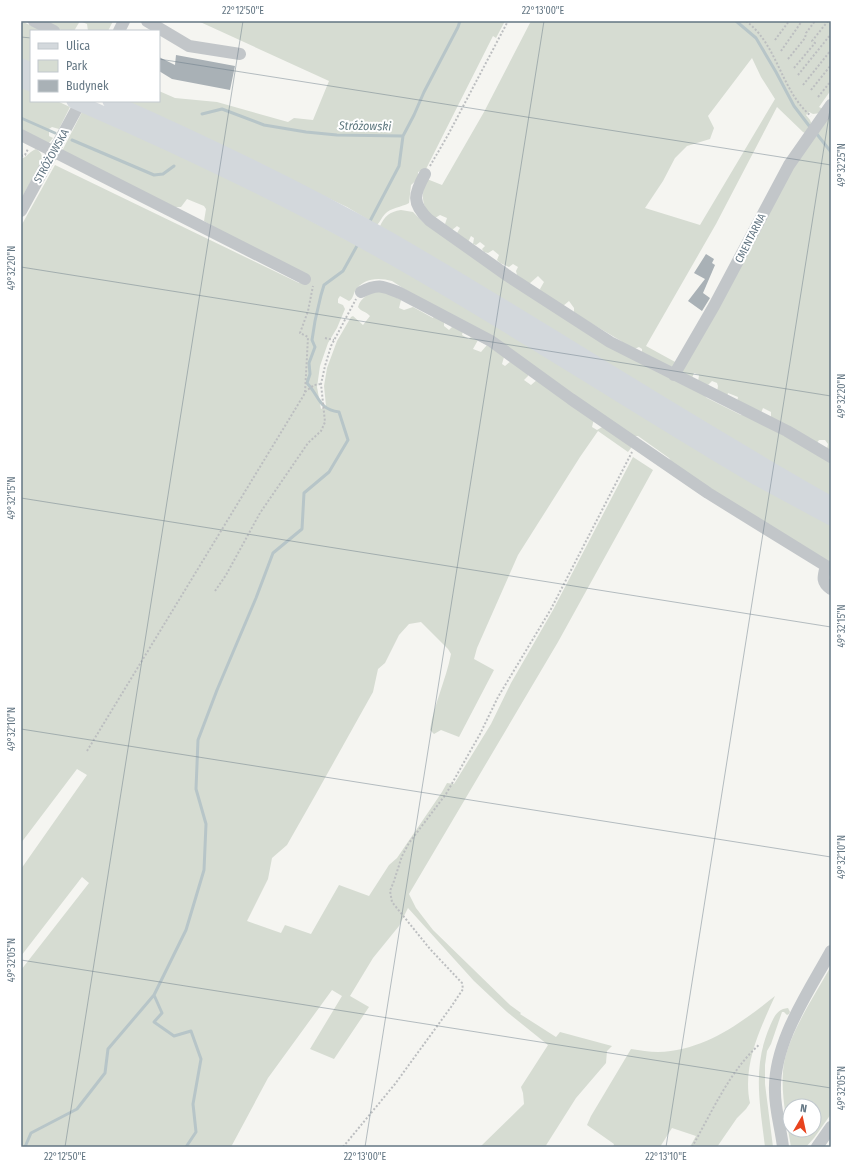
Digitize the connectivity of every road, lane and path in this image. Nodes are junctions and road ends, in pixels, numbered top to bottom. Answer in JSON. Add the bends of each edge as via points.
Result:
{"nodes":[{"id":1,"x":34,"y":21,"type":"edge"},
{"id":2,"x":124,"y":21,"type":"edge"},
{"id":3,"x":147,"y":21,"type":"edge"},
{"id":4,"x":508,"y":21,"type":"edge"},
{"id":5,"x":746,"y":21,"type":"edge"},
{"id":6,"x":789,"y":21,"type":"edge"},
{"id":7,"x":802,"y":21,"type":"edge"},
{"id":8,"x":815,"y":21,"type":"edge"},
{"id":9,"x":828,"y":21,"type":"edge"},
{"id":10,"x":52,"y":30,"type":"edge"},
{"id":11,"x":120,"y":30,"type":"edge"},
{"id":12,"x":831,"y":34,"type":"edge"},
{"id":13,"x":775,"y":40,"type":"dead end"},
{"id":14,"x":831,"y":50,"type":"edge"},
{"id":15,"x":781,"y":51,"type":"dead end"},
{"id":16,"x":240,"y":54,"type":"dead end"},
{"id":17,"x":788,"y":59,"type":"dead end"},
{"id":18,"x":831,"y":65,"type":"edge"},
{"id":19,"x":794,"y":68,"type":"dead end"},
{"id":20,"x":798,"y":75,"type":"dead end"},
{"id":21,"x":831,"y":81,"type":"edge"},
{"id":22,"x":803,"y":85,"type":"dead end"},
{"id":23,"x":811,"y":90,"type":"dead end"},
{"id":24,"x":818,"y":97,"type":"dead end"},
{"id":25,"x":76,"y":102,"type":"edge"},
{"id":26,"x":80,"y":102,"type":"edge"},
{"id":27,"x":112,"y":102,"type":"edge"},
{"id":28,"x":831,"y":105,"type":"edge"},
{"id":29,"x":818,"y":122,"type":"junction"},
{"id":30,"x":21,"y":135,"type":"edge"},
{"id":31,"x":53,"y":152,"type":"junction"},
{"id":32,"x":425,"y":174,"type":"joint"},
{"id":33,"x":21,"y":211,"type":"edge"},
{"id":34,"x":340,"y":221,"type":"junction"},
{"id":35,"x":384,"y":245,"type":"junction"},
{"id":36,"x":305,"y":279,"type":"joint"},
{"id":37,"x":361,"y":292,"type":"joint"},
{"id":38,"x":325,"y":338,"type":"dead end"},
{"id":39,"x":334,"y":340,"type":"junction"},
{"id":40,"x":674,"y":375,"type":"junction"},
{"id":41,"x":321,"y":384,"type":"junction"},
{"id":42,"x":305,"y":393,"type":"junction"},
{"id":43,"x":636,"y":444,"type":"junction"},
{"id":44,"x":831,"y":457,"type":"edge"},
{"id":45,"x":831,"y":504,"type":"edge"},
{"id":46,"x":831,"y":518,"type":"edge"},
{"id":47,"x":829,"y":568,"type":"edge"},
{"id":48,"x":831,"y":589,"type":"edge"},
{"id":49,"x":215,"y":591,"type":"dead end"},
{"id":50,"x":87,"y":751,"type":"dead end"},
{"id":51,"x":831,"y":951,"type":"edge"},
{"id":52,"x":760,"y":1044,"type":"dead end"},
{"id":53,"x":831,"y":1127,"type":"edge"},
{"id":54,"x":343,"y":1147,"type":"edge"},
{"id":55,"x":692,"y":1147,"type":"edge"},
{"id":56,"x":783,"y":1147,"type":"edge"},
{"id":57,"x":817,"y":1147,"type":"edge"}],
"edges":[{"from":1,"to":10,"type":"street"},
{"from":2,"to":11,"type":"street"},
{"from":3,"to":16,"type":"street","via":[[189,46]]},
{"from":4,"to":32,"type":"path"},
{"from":5,"to":29,"type":"path","via":[[765,43],[794,97]]},
{"from":6,"to":13,"type":"path"},
{"from":7,"to":15,"type":"path"},
{"from":8,"to":17,"type":"path"},
{"from":9,"to":19,"type":"path","via":[[812,41],[815,43]]},
{"from":12,"to":20,"type":"path"},
{"from":14,"to":22,"type":"path"},
{"from":18,"to":23,"type":"path"},
{"from":21,"to":24,"type":"path"},
{"from":25,"to":34,"type":"main road"},
{"from":26,"to":31,"type":"street","name":"STRÓŻOWSKA"},
{"from":27,"to":34,"type":"main road","via":[[234,158]]},
{"from":28,"to":29,"type":"street","name":"CMENTARNA"},
{"from":29,"to":40,"type":"street","name":"CMENTARNA","via":[[785,171],[714,306]]},
{"from":30,"to":31,"type":"street"},
{"from":31,"to":33,"type":"street","name":"STRÓŻOWSKA"},
{"from":31,"to":36,"type":"street"},
{"from":32,"to":40,"type":"street","via":[[418,187],[416,199],[420,211],[429,220],[508,276],[610,342]]},
{"from":34,"to":35,"type":"main road"},
{"from":35,"to":45,"type":"main road","via":[[460,280],[725,443]]},
{"from":35,"to":46,"type":"main road","via":[[461,297],[709,449]]},
{"from":36,"to":42,"type":"path","via":[[313,284],[308,311],[300,333],[308,337]]},
{"from":37,"to":39,"type":"path"},
{"from":37,"to":43,"type":"street","via":[[379,285],[390,288],[491,342]]},
{"from":38,"to":39,"type":"path"},
{"from":39,"to":41,"type":"path"},
{"from":40,"to":44,"type":"street","via":[[787,431]]},
{"from":41,"to":42,"type":"path","via":[[314,385]]},
{"from":41,"to":49,"type":"path","via":[[325,422],[321,431],[308,443],[264,507]]},
{"from":42,"to":50,"type":"path"},
{"from":43,"to":47,"type":"street","via":[[708,493]]},
{"from":43,"to":54,"type":"path","via":[[551,609],[498,697],[446,794],[413,837],[402,856],[390,892],[392,902],[462,983],[463,988],[395,1084]]},
{"from":47,"to":48,"type":"street","via":[[823,577],[825,585]]},
{"from":51,"to":56,"type":"street","via":[[784,1040],[777,1065],[775,1092]]},
{"from":52,"to":55,"type":"path","via":[[747,1055],[733,1075]]},
{"from":53,"to":57,"type":"street"}]}
